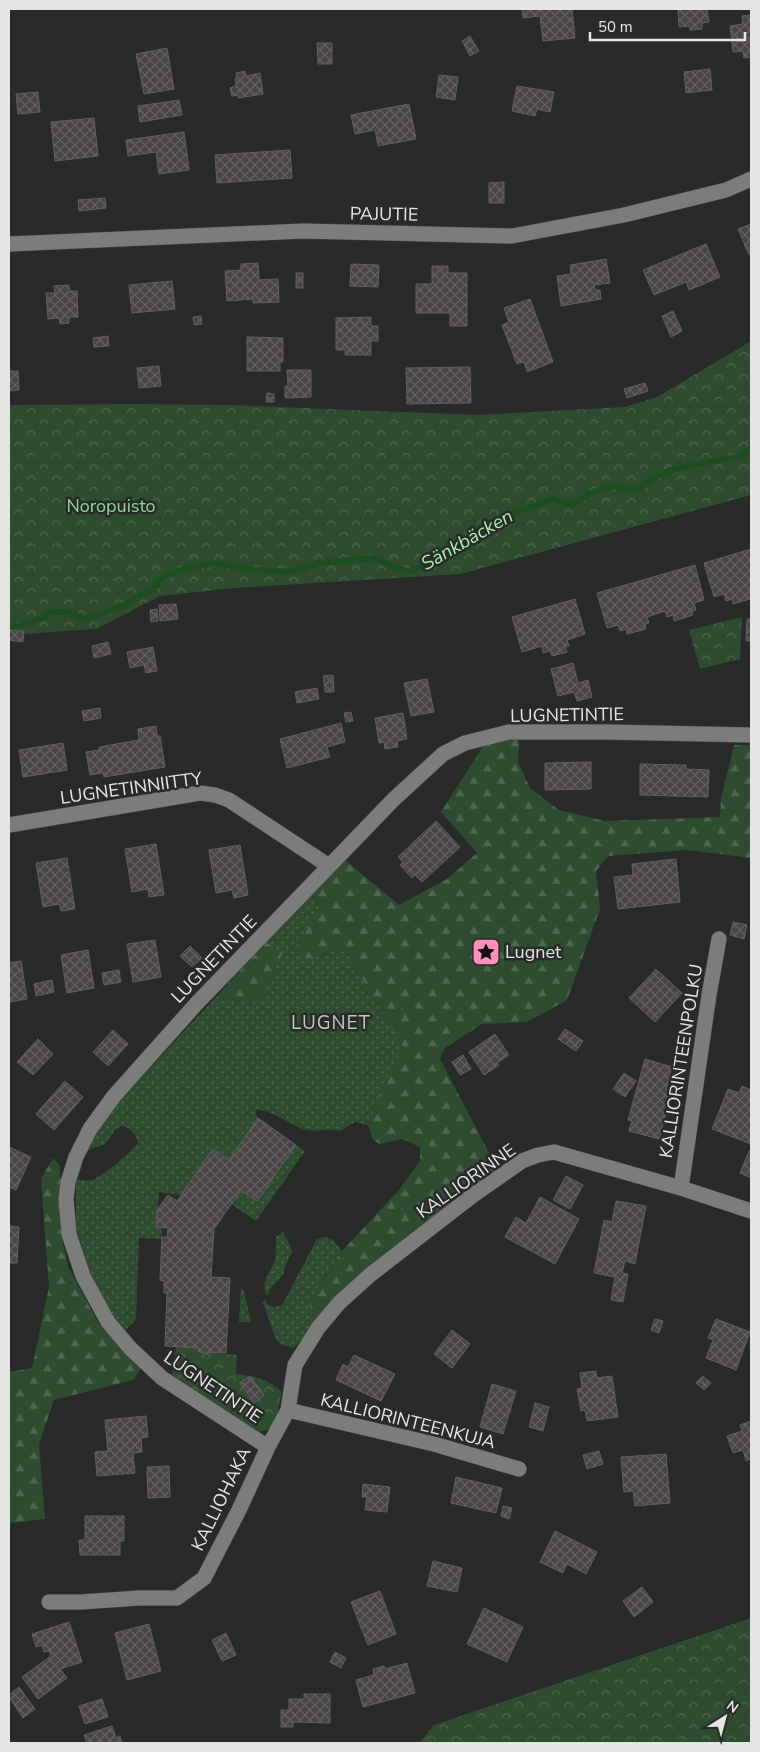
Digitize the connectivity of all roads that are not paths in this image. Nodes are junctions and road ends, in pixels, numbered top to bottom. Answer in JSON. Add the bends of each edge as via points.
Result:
{"nodes":[{"id":1,"x":751,"y":179,"type":"edge"},
{"id":2,"x":9,"y":244,"type":"edge"},
{"id":3,"x":751,"y":735,"type":"edge"},
{"id":4,"x":9,"y":825,"type":"edge"},
{"id":5,"x":329,"y":866,"type":"junction"},
{"id":6,"x":720,"y":939,"type":"dead end"},
{"id":7,"x":681,"y":1188,"type":"junction"},
{"id":8,"x":751,"y":1211,"type":"edge"},
{"id":9,"x":288,"y":1410,"type":"junction"},
{"id":10,"x":268,"y":1447,"type":"junction"},
{"id":11,"x":519,"y":1469,"type":"dead end"},
{"id":12,"x":49,"y":1602,"type":"dead end"}],
"edges":[{"from":1,"to":2,"type":"street","name":"PAJUTIE","via":[[726,190],[624,215],[512,236],[303,231]]},
{"from":3,"to":5,"type":"street","name":"LUGNETINTIE","via":[[509,732],[465,743],[427,767]]},
{"from":4,"to":5,"type":"street","name":"LUGNETINNIITTY","via":[[200,793],[236,804]]},
{"from":5,"to":10,"type":"street","name":"LUGNETINTIE","via":[[114,1096],[90,1129],[76,1157],[66,1199],[69,1234],[83,1276],[108,1322],[162,1378]]},
{"from":6,"to":7,"type":"street","name":"KALLIORINTEENPOLKU"},
{"from":7,"to":8,"type":"street","name":"KALLIORINNE"},
{"from":7,"to":9,"type":"street","name":"KALLIORINNE","via":[[554,1152],[522,1161],[370,1275],[339,1304],[318,1328],[295,1365]]},
{"from":9,"to":10,"type":"street","name":"KALLIOHAKA"},
{"from":9,"to":11,"type":"street","name":"KALLIORINTEENKUJA","via":[[434,1444]]},
{"from":10,"to":12,"type":"street","name":"KALLIOHAKA","via":[[204,1578],[177,1598]]}]}
